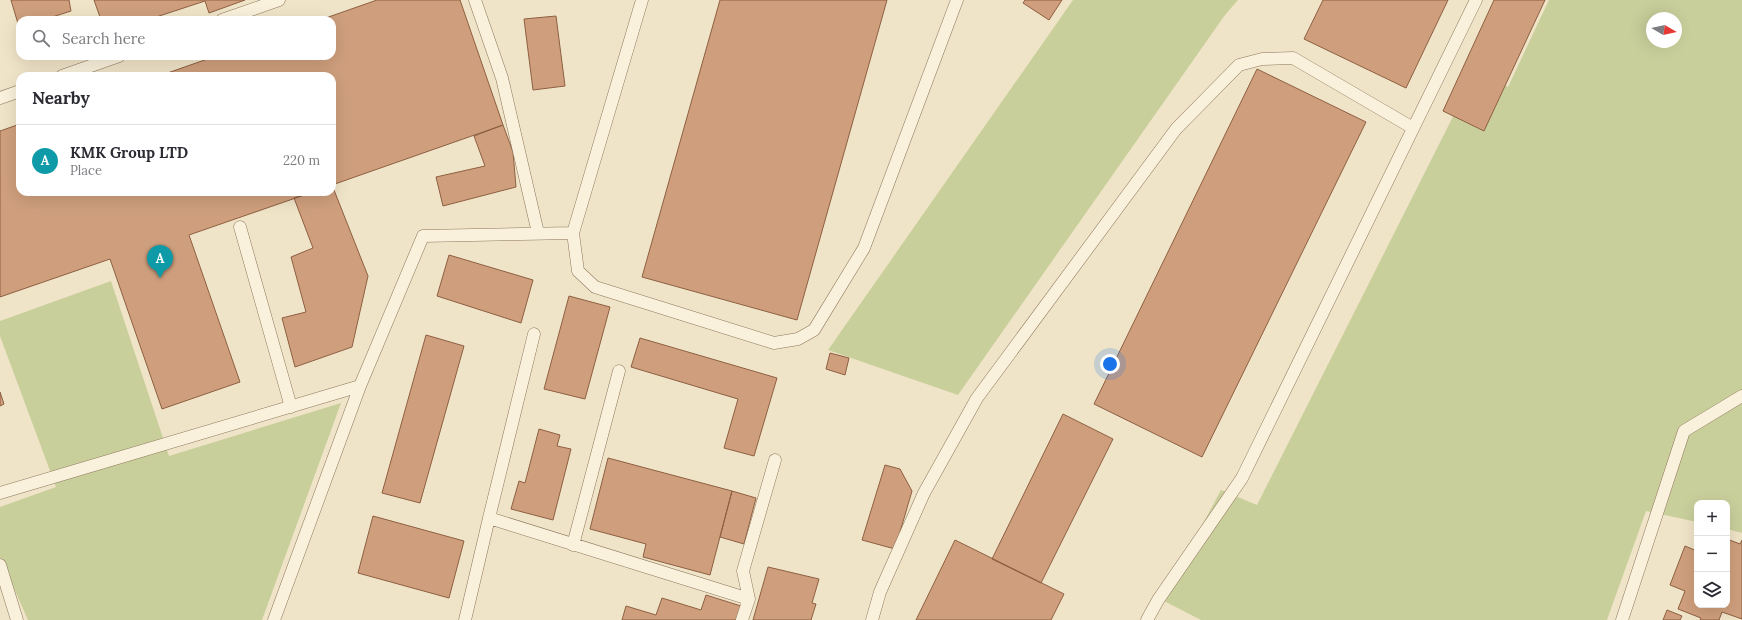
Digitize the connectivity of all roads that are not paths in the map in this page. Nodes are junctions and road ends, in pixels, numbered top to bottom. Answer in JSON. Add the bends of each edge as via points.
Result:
{"nodes":[{"id":1,"x":279,"y":0,"type":"edge"},
{"id":2,"x":475,"y":0,"type":"edge"},
{"id":3,"x":642,"y":0,"type":"edge"},
{"id":4,"x":957,"y":0,"type":"edge"},
{"id":5,"x":1476,"y":0,"type":"edge"},
{"id":6,"x":233,"y":16,"type":"edge"},
{"id":7,"x":108,"y":60,"type":"edge"},
{"id":8,"x":73,"y":72,"type":"edge"},
{"id":9,"x":16,"y":92,"type":"edge"},
{"id":10,"x":0,"y":98,"type":"edge"},
{"id":11,"x":1413,"y":128,"type":"junction"},
{"id":12,"x":240,"y":227,"type":"dead end"},
{"id":13,"x":572,"y":232,"type":"junction"},
{"id":14,"x":538,"y":233,"type":"junction"},
{"id":15,"x":534,"y":334,"type":"dead end"},
{"id":16,"x":619,"y":371,"type":"dead end"},
{"id":17,"x":360,"y":386,"type":"junction"},
{"id":18,"x":1742,"y":396,"type":"edge"},
{"id":19,"x":291,"y":407,"type":"junction"},
{"id":20,"x":775,"y":460,"type":"dead end"},
{"id":21,"x":0,"y":493,"type":"edge"},
{"id":22,"x":489,"y":518,"type":"junction"},
{"id":23,"x":573,"y":545,"type":"junction"},
{"id":24,"x":0,"y":565,"type":"edge"},
{"id":25,"x":749,"y":598,"type":"junction"},
{"id":26,"x":17,"y":620,"type":"edge"},
{"id":27,"x":274,"y":620,"type":"edge"},
{"id":28,"x":465,"y":620,"type":"edge"},
{"id":29,"x":742,"y":620,"type":"edge"},
{"id":30,"x":872,"y":620,"type":"edge"},
{"id":31,"x":1147,"y":620,"type":"edge"},
{"id":32,"x":1622,"y":620,"type":"edge"}],
"edges":[{"from":1,"to":6,"type":"lane"},
{"from":2,"to":14,"type":"lane","via":[[502,78]]},
{"from":3,"to":13,"type":"lane"},
{"from":4,"to":13,"type":"lane","via":[[864,248],[814,330],[798,339],[774,343],[595,286],[578,270]]},
{"from":5,"to":11,"type":"lane"},
{"from":7,"to":8,"type":"lane"},
{"from":9,"to":10,"type":"lane"},
{"from":11,"to":30,"type":"lane","via":[[1293,58],[1262,59],[1239,64],[1176,129],[977,398],[924,493],[880,592]]},
{"from":11,"to":31,"type":"lane","via":[[1242,478]]},
{"from":12,"to":19,"type":"lane"},
{"from":13,"to":14,"type":"lane"},
{"from":14,"to":17,"type":"lane","via":[[423,236]]},
{"from":15,"to":22,"type":"lane"},
{"from":16,"to":23,"type":"lane"},
{"from":17,"to":19,"type":"lane"},
{"from":17,"to":27,"type":"lane"},
{"from":18,"to":32,"type":"lane","via":[[1684,431]]},
{"from":19,"to":21,"type":"lane"},
{"from":20,"to":25,"type":"lane","via":[[743,572]]},
{"from":22,"to":23,"type":"lane"},
{"from":22,"to":28,"type":"lane"},
{"from":23,"to":25,"type":"lane"},
{"from":24,"to":26,"type":"lane"},
{"from":25,"to":29,"type":"lane"}]}
